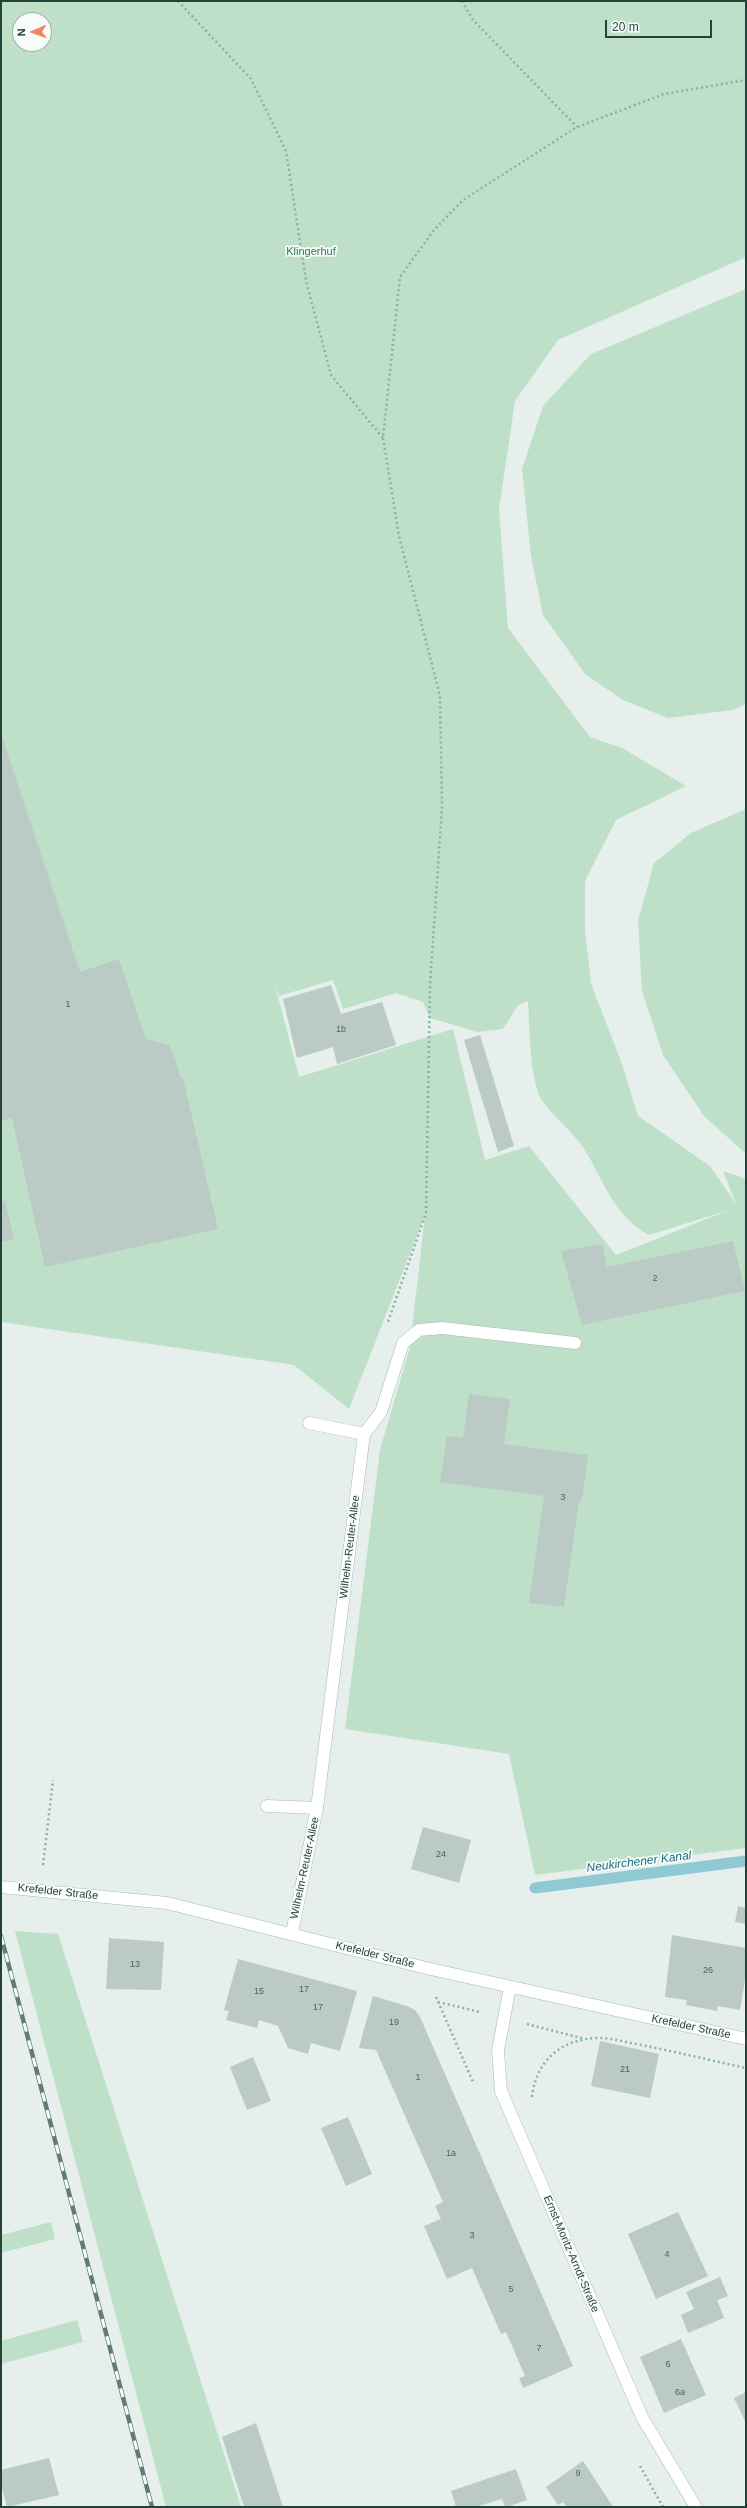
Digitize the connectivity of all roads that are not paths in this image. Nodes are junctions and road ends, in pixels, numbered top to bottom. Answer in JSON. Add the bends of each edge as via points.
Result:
{"nodes":[{"id":1,"x":575,"y":1343,"type":"dead end"},
{"id":2,"x":309,"y":1423,"type":"dead end"},
{"id":3,"x":364,"y":1434,"type":"junction"},
{"id":4,"x":268,"y":1806,"type":"dead end"},
{"id":5,"x":318,"y":1808,"type":"junction"},
{"id":6,"x":1,"y":1887,"type":"edge"},
{"id":7,"x":292,"y":1933,"type":"junction"},
{"id":8,"x":510,"y":1987,"type":"junction"},
{"id":9,"x":746,"y":2039,"type":"edge"},
{"id":10,"x":696,"y":2507,"type":"edge"}],
"edges":[{"from":1,"to":3,"type":"street","via":[[442,1328],[419,1330],[404,1343],[381,1412]]},
{"from":2,"to":3,"type":"street"},
{"from":3,"to":5,"type":"street","name":"Wilhelm-Reuter-Allee"},
{"from":4,"to":5,"type":"street"},
{"from":5,"to":7,"type":"street","name":"Wilhelm-Reuter-Allee"},
{"from":6,"to":7,"type":"street","name":"Krefelder Straße","via":[[167,1903]]},
{"from":7,"to":8,"type":"street","name":"Krefelder Straße"},
{"from":8,"to":9,"type":"street","name":"Krefelder Straße"},
{"from":8,"to":10,"type":"street","name":"Ernst-Moritz-Arndt-Straße","via":[[498,2050],[501,2091],[642,2417]]}]}
